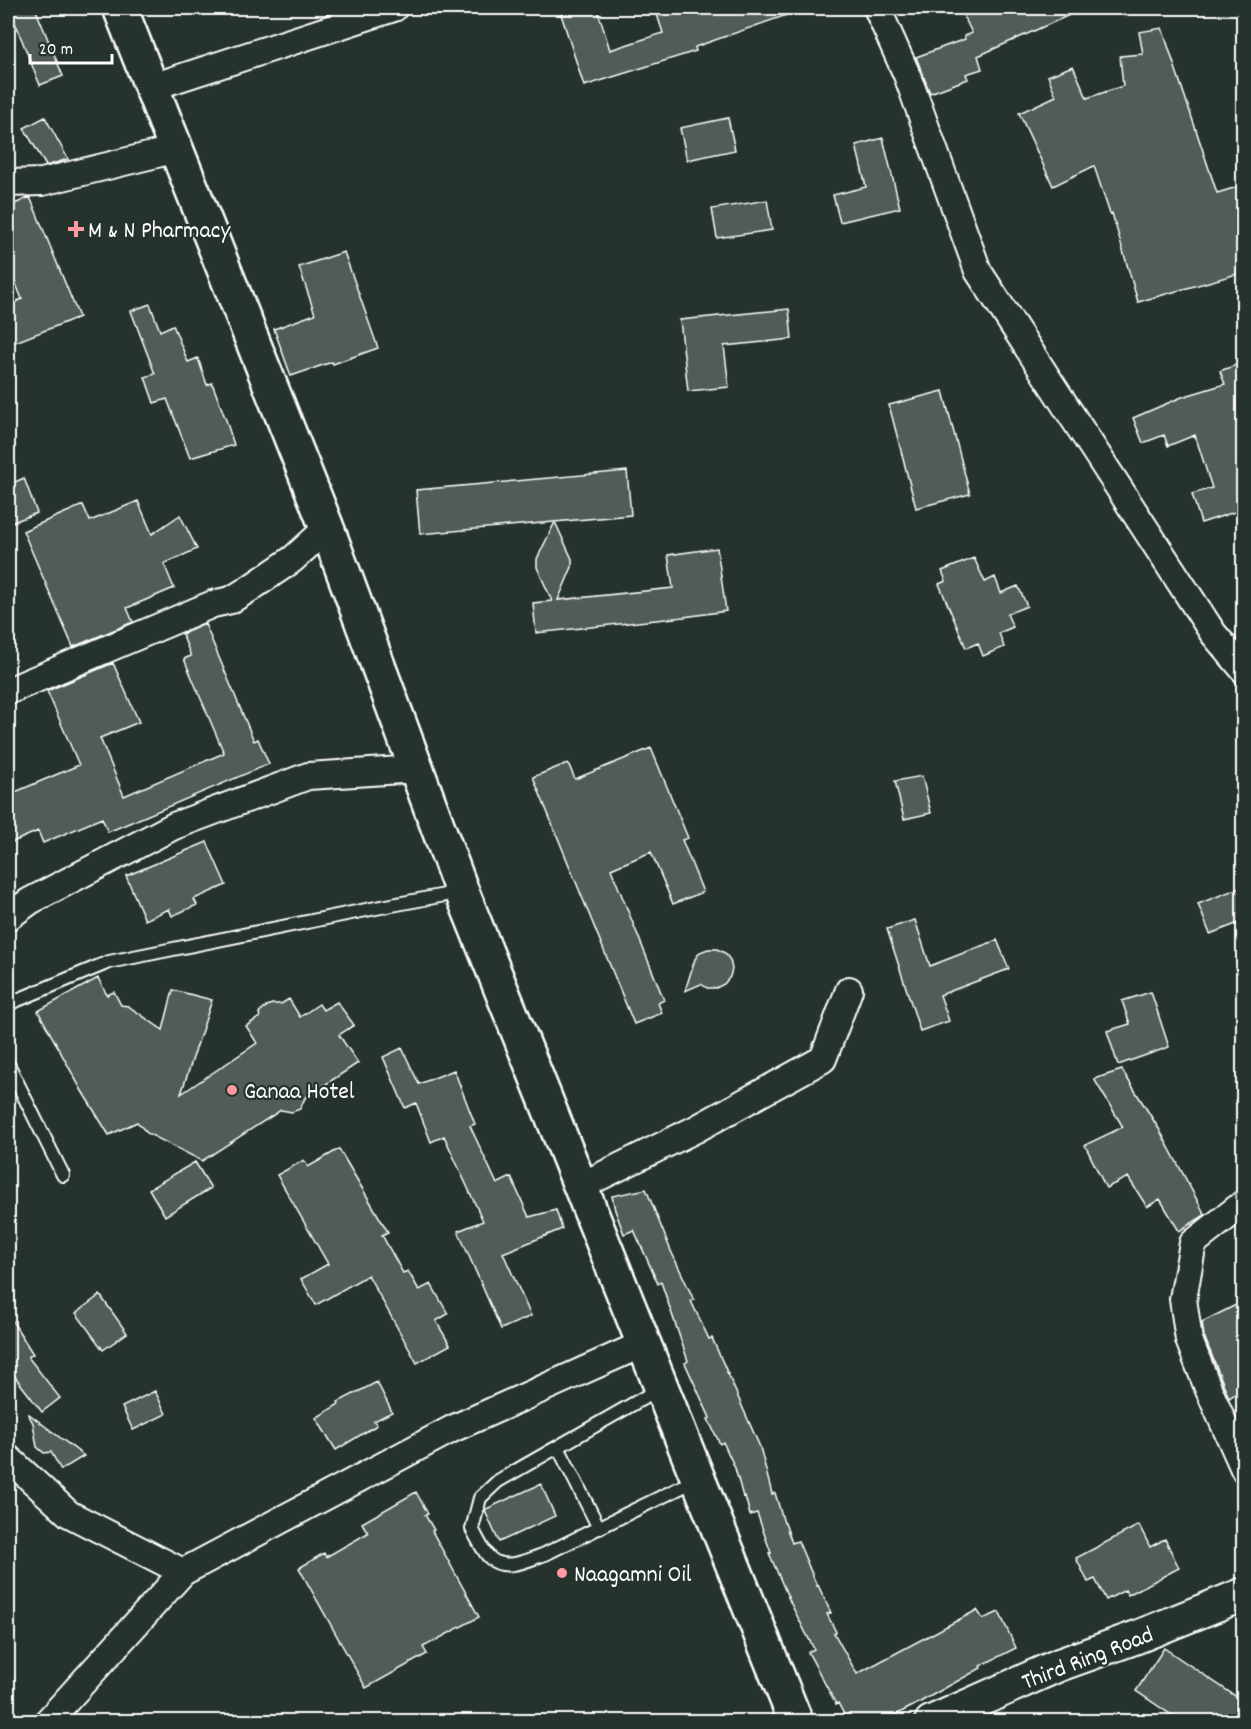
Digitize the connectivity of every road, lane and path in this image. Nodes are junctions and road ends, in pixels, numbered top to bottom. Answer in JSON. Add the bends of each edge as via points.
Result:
{"nodes":[{"id":1,"x":120,"y":8,"type":"edge"},
{"id":2,"x":394,"y":8,"type":"edge"},
{"id":3,"x":877,"y":8,"type":"edge"},
{"id":4,"x":152,"y":87,"type":"junction"},
{"id":5,"x":177,"y":148,"type":"junction"},
{"id":6,"x":8,"y":183,"type":"edge"},
{"id":7,"x":327,"y":528,"type":"junction"},
{"id":8,"x":1244,"y":670,"type":"edge"},
{"id":9,"x":8,"y":691,"type":"edge"},
{"id":10,"x":417,"y":769,"type":"junction"},
{"id":11,"x":462,"y":892,"type":"junction"},
{"id":12,"x":19,"y":897,"type":"edge"},
{"id":13,"x":8,"y":917,"type":"edge"},
{"id":14,"x":849,"y":990,"type":"dead end"},
{"id":15,"x":8,"y":1004,"type":"edge"},
{"id":16,"x":8,"y":1064,"type":"edge"},
{"id":17,"x":63,"y":1175,"type":"dead end"},
{"id":18,"x":581,"y":1186,"type":"junction"},
{"id":19,"x":1244,"y":1203,"type":"edge"},
{"id":20,"x":645,"y":1343,"type":"junction"},
{"id":21,"x":662,"y":1387,"type":"junction"},
{"id":22,"x":558,"y":1447,"type":"junction"},
{"id":23,"x":8,"y":1458,"type":"edge"},
{"id":24,"x":1244,"y":1469,"type":"edge"},
{"id":25,"x":699,"y":1479,"type":"junction"},
{"id":26,"x":599,"y":1528,"type":"junction"},
{"id":27,"x":183,"y":1572,"type":"junction"},
{"id":28,"x":1243,"y":1595,"type":"edge"},
{"id":29,"x":47,"y":1722,"type":"edge"},
{"id":30,"x":796,"y":1722,"type":"edge"},
{"id":31,"x":931,"y":1722,"type":"edge"}],
"edges":[{"from":1,"to":4,"type":"highway"},
{"from":2,"to":4,"type":"street"},
{"from":3,"to":8,"type":"street","via":[[907,75],[978,271],[1213,633]]},
{"from":4,"to":5,"type":"highway"},
{"from":5,"to":6,"type":"street","via":[[42,182]]},
{"from":5,"to":7,"type":"highway"},
{"from":7,"to":9,"type":"street","via":[[293,559],[231,600],[213,604]]},
{"from":7,"to":10,"type":"highway"},
{"from":10,"to":11,"type":"highway"},
{"from":10,"to":12,"type":"street","via":[[308,776],[174,825]]},
{"from":11,"to":15,"type":"lane","via":[[108,962]]},
{"from":11,"to":18,"type":"highway"},
{"from":12,"to":13,"type":"street"},
{"from":14,"to":18,"type":"street","via":[[824,1059]]},
{"from":16,"to":17,"type":"lane"},
{"from":18,"to":20,"type":"highway"},
{"from":19,"to":24,"type":"street","via":[[1193,1243],[1183,1299],[1189,1340]]},
{"from":20,"to":21,"type":"highway"},
{"from":20,"to":27,"type":"street","via":[[452,1429]]},
{"from":21,"to":22,"type":"lane"},
{"from":21,"to":25,"type":"highway"},
{"from":22,"to":26,"type":"lane"},
{"from":22,"to":26,"type":"lane","via":[[498,1481],[480,1498],[472,1529],[489,1558],[502,1565],[545,1554]]},
{"from":23,"to":27,"type":"street","via":[[69,1514]]},
{"from":25,"to":26,"type":"lane"},
{"from":25,"to":30,"type":"highway"},
{"from":27,"to":29,"type":"street"},
{"from":28,"to":31,"type":"street","name":"Third Ring Road","via":[[1059,1665]]}]}
